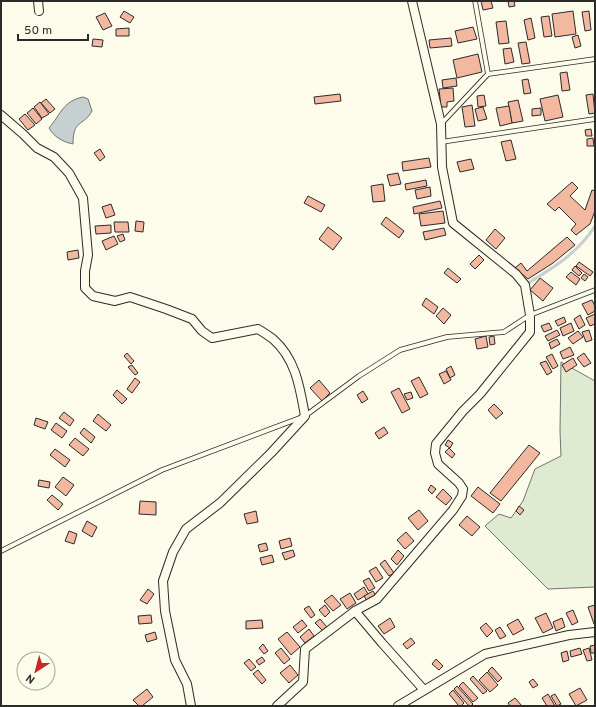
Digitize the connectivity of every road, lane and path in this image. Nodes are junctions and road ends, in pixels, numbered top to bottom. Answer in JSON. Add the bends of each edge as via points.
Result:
{"nodes":[{"id":1,"x":38,"y":1,"type":"edge"},
{"id":2,"x":412,"y":1,"type":"edge"},
{"id":3,"x":475,"y":1,"type":"edge"},
{"id":4,"x":39,"y":11,"type":"dead end"},
{"id":5,"x":595,"y":59,"type":"edge"},
{"id":6,"x":488,"y":74,"type":"junction"},
{"id":7,"x":1,"y":115,"type":"edge"},
{"id":8,"x":595,"y":119,"type":"edge"},
{"id":9,"x":441,"y":124,"type":"junction"},
{"id":10,"x":440,"y":142,"type":"junction"},
{"id":11,"x":595,"y":290,"type":"edge"},
{"id":12,"x":530,"y":315,"type":"junction"},
{"id":13,"x":305,"y":416,"type":"junction"},
{"id":14,"x":1,"y":551,"type":"edge"},
{"id":15,"x":354,"y":610,"type":"junction"},
{"id":16,"x":595,"y":632,"type":"edge"},
{"id":17,"x":424,"y":690,"type":"junction"},
{"id":18,"x":401,"y":705,"type":"edge"},
{"id":19,"x":191,"y":706,"type":"edge"},
{"id":20,"x":277,"y":706,"type":"edge"}],
"edges":[{"from":1,"to":4,"type":"street"},
{"from":2,"to":9,"type":"street"},
{"from":3,"to":6,"type":"lane"},
{"from":5,"to":6,"type":"lane"},
{"from":6,"to":9,"type":"lane"},
{"from":7,"to":13,"type":"street","via":[[37,148],[54,157],[69,173],[83,198],[88,255],[84,288],[93,296],[115,301],[130,297],[166,309],[192,320],[212,338],[258,329],[274,340],[288,356],[298,378]]},
{"from":8,"to":10,"type":"lane"},
{"from":9,"to":10,"type":"street"},
{"from":10,"to":12,"type":"street","via":[[442,167],[454,223],[525,284]]},
{"from":11,"to":12,"type":"lane"},
{"from":12,"to":13,"type":"lane","via":[[504,332],[447,337],[400,350],[359,376]]},
{"from":12,"to":15,"type":"street","via":[[530,332],[436,444],[438,464],[459,483],[462,496],[377,599]]},
{"from":13,"to":14,"type":"lane","via":[[162,470]]},
{"from":13,"to":19,"type":"street","via":[[220,504],[186,529],[173,552],[164,581],[165,611],[175,660],[187,684]]},
{"from":15,"to":17,"type":"street"},
{"from":15,"to":20,"type":"street","via":[[305,649],[303,682]]},
{"from":16,"to":17,"type":"street","via":[[569,635],[485,654]]},
{"from":17,"to":18,"type":"street"}]}
